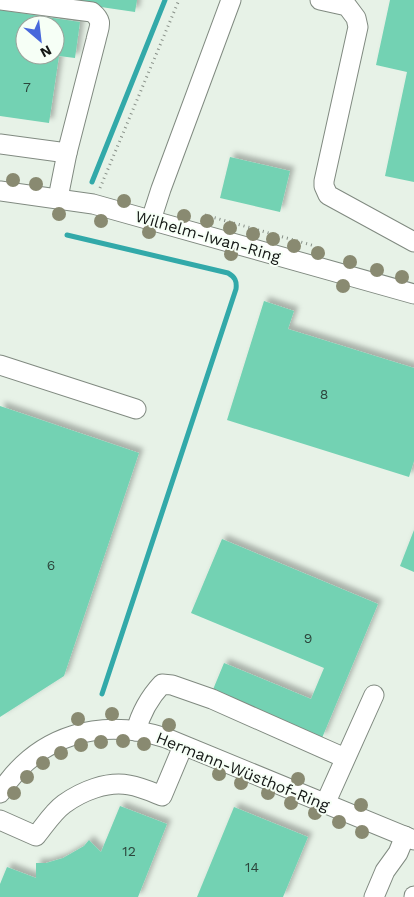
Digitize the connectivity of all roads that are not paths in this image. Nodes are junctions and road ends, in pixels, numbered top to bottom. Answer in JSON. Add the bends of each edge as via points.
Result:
{"nodes":[{"id":1,"x":0,"y":0,"type":"edge"},
{"id":2,"x":230,"y":0,"type":"edge"},
{"id":3,"x":320,"y":0,"type":"edge"},
{"id":4,"x":0,"y":144,"type":"edge"},
{"id":5,"x":67,"y":153,"type":"junction"},
{"id":6,"x":0,"y":191,"type":"edge"},
{"id":7,"x":58,"y":198,"type":"junction"},
{"id":8,"x":151,"y":220,"type":"junction"},
{"id":9,"x":414,"y":242,"type":"edge"},
{"id":10,"x":414,"y":294,"type":"edge"},
{"id":11,"x":0,"y":365,"type":"edge"},
{"id":12,"x":136,"y":409,"type":"dead end"},
{"id":13,"x":374,"y":695,"type":"dead end"},
{"id":14,"x":136,"y":731,"type":"junction"},
{"id":15,"x":183,"y":746,"type":"junction"},
{"id":16,"x":345,"y":758,"type":"junction"},
{"id":17,"x":0,"y":794,"type":"edge"},
{"id":18,"x":325,"y":804,"type":"junction"},
{"id":19,"x":0,"y":820,"type":"edge"},
{"id":20,"x":410,"y":838,"type":"edge"},
{"id":21,"x":374,"y":897,"type":"edge"}],
"edges":[{"from":1,"to":5,"type":"street","via":[[92,12],[99,18]]},
{"from":2,"to":8,"type":"street"},
{"from":3,"to":9,"type":"street","via":[[347,6],[358,27],[324,186],[328,195]]},
{"from":4,"to":5,"type":"street"},
{"from":5,"to":7,"type":"street"},
{"from":6,"to":7,"type":"street","name":"Wilhelm-Iwan-Ring"},
{"from":7,"to":8,"type":"street","name":"Wilhelm-Iwan-Ring"},
{"from":8,"to":10,"type":"street","name":"Wilhelm-Iwan-Ring"},
{"from":11,"to":12,"type":"street"},
{"from":13,"to":16,"type":"street"},
{"from":14,"to":15,"type":"street","name":"Hermann-Wüsthof-Ring"},
{"from":14,"to":16,"type":"street","via":[[143,710],[155,692],[162,684],[172,685],[212,699]]},
{"from":14,"to":17,"type":"street","name":"Hermann-Wüsthof-Ring","via":[[90,731],[50,746],[15,772]]},
{"from":15,"to":18,"type":"street","name":"Hermann-Wüsthof-Ring"},
{"from":15,"to":19,"type":"street","via":[[162,796],[129,785],[94,789],[64,804],[36,836]]},
{"from":16,"to":18,"type":"street"},
{"from":18,"to":20,"type":"street","name":"Hermann-Wüsthof-Ring"},
{"from":20,"to":21,"type":"street","via":[[385,870]]}]}
